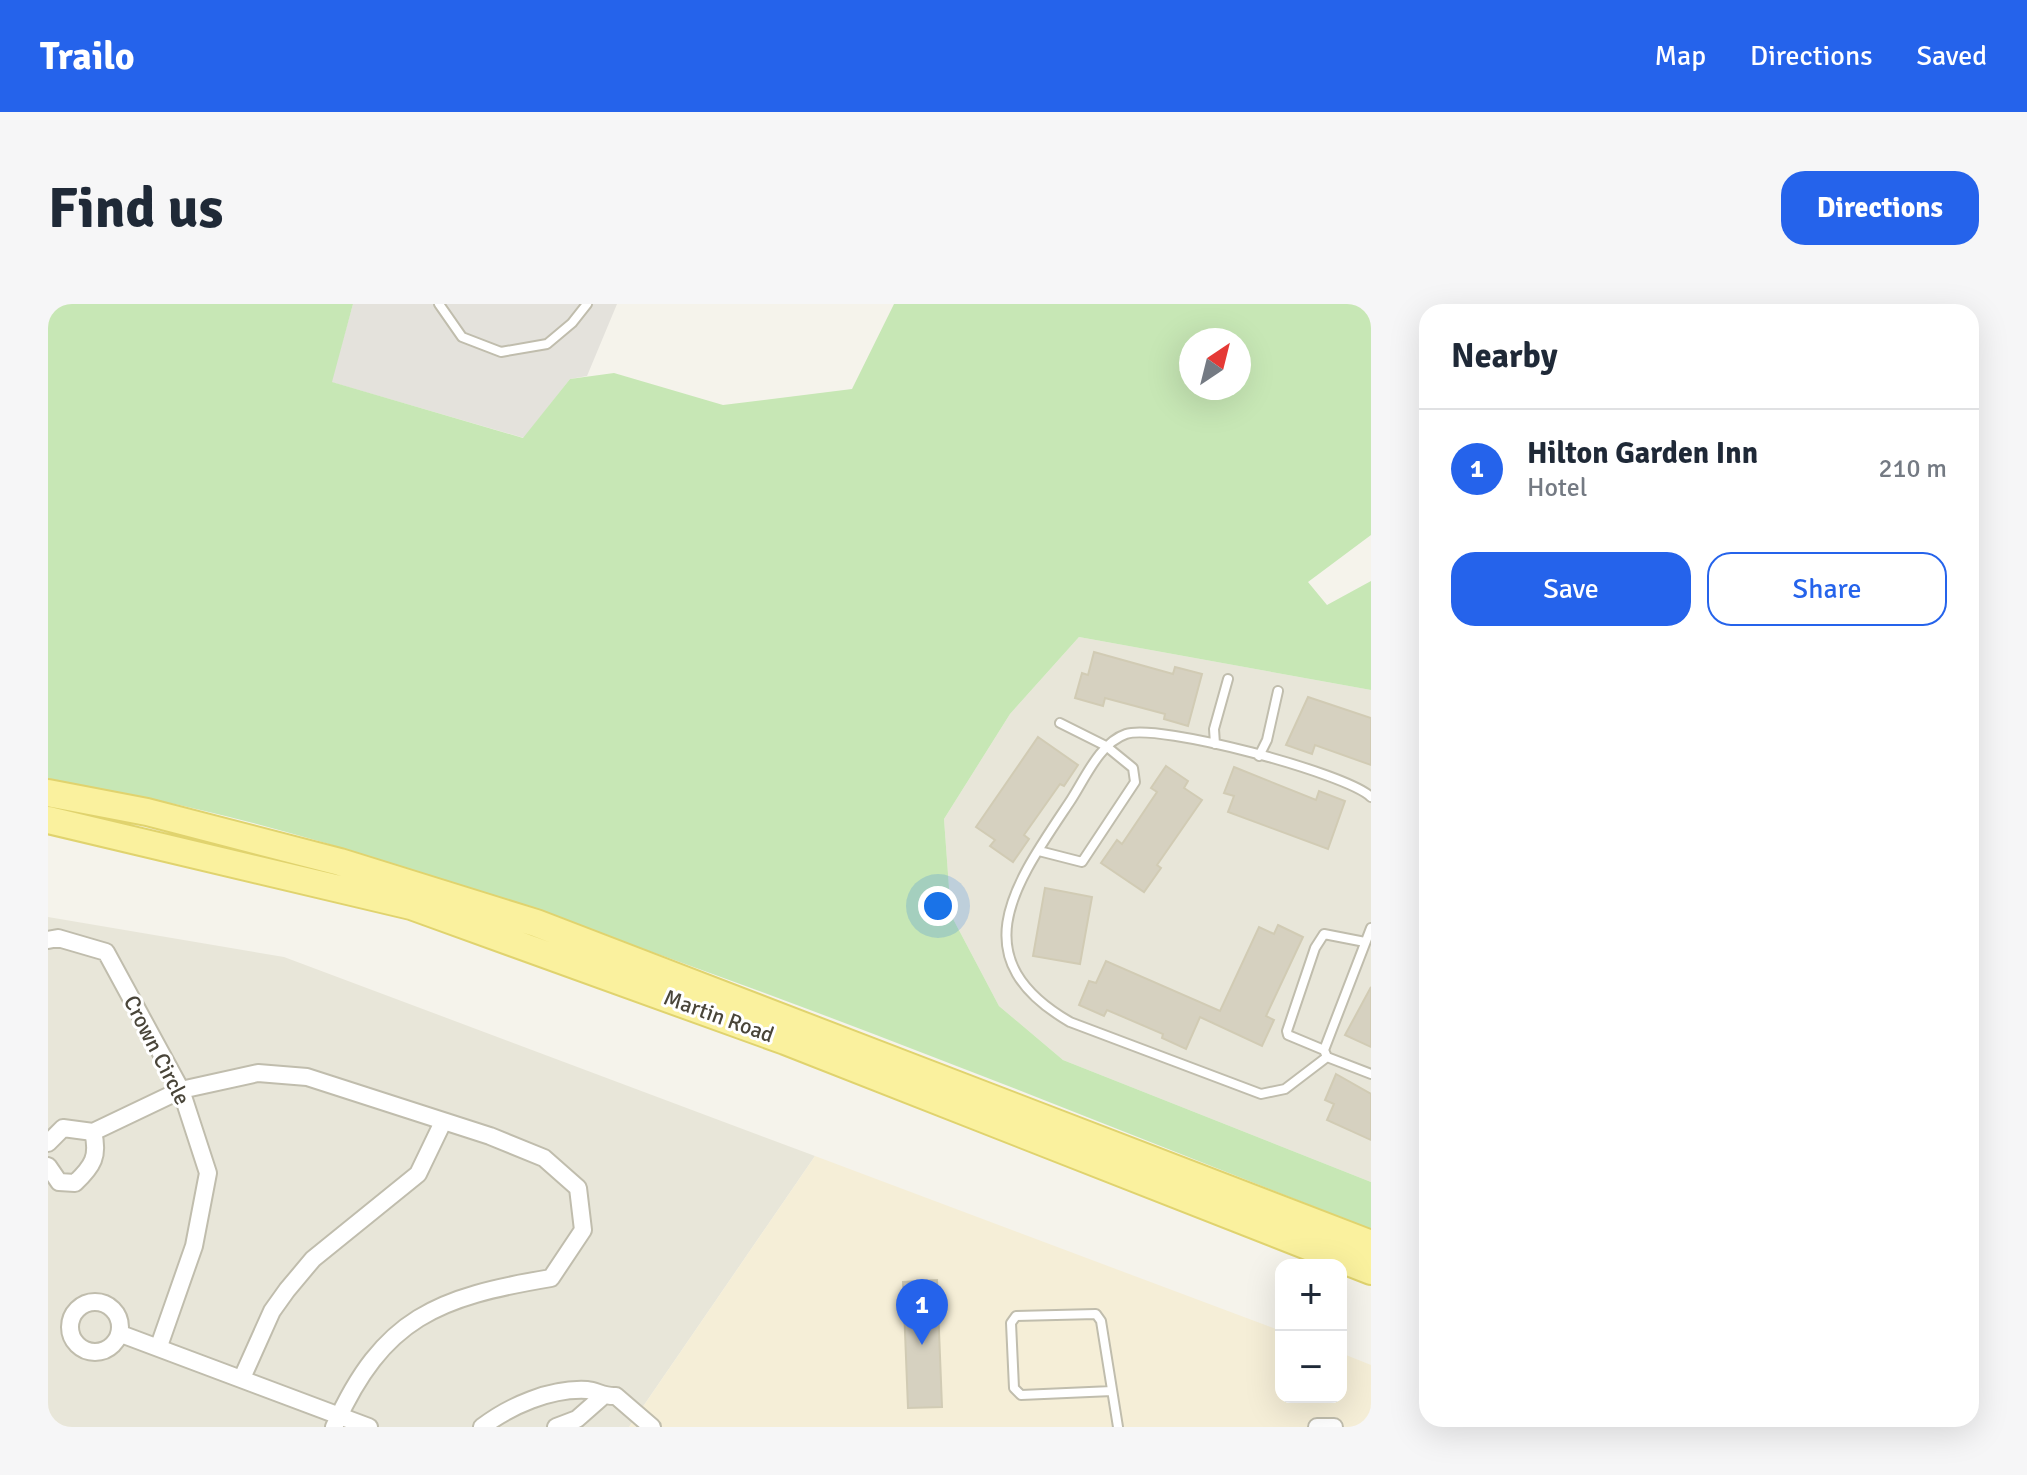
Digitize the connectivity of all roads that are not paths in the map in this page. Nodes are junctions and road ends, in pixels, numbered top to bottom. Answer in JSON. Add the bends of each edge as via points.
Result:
{"nodes":[{"id":1,"x":439,"y":304,"type":"edge"},
{"id":2,"x":587,"y":304,"type":"edge"},
{"id":3,"x":1228,"y":679,"type":"dead end"},
{"id":4,"x":1278,"y":691,"type":"dead end"},
{"id":5,"x":1060,"y":723,"type":"dead end"},
{"id":6,"x":1215,"y":744,"type":"junction"},
{"id":7,"x":1106,"y":746,"type":"junction"},
{"id":8,"x":1259,"y":756,"type":"junction"},
{"id":9,"x":48,"y":793,"type":"edge"},
{"id":10,"x":1371,"y":797,"type":"edge"},
{"id":11,"x":48,"y":820,"type":"edge"},
{"id":12,"x":1039,"y":851,"type":"junction"},
{"id":13,"x":1371,"y":928,"type":"edge"},
{"id":14,"x":48,"y":940,"type":"edge"},
{"id":15,"x":1365,"y":942,"type":"junction"},
{"id":16,"x":1326,"y":1053,"type":"junction"},
{"id":17,"x":1371,"y":1074,"type":"edge"},
{"id":18,"x":181,"y":1090,"type":"junction"},
{"id":19,"x":443,"y":1122,"type":"junction"},
{"id":20,"x":93,"y":1132,"type":"junction"},
{"id":21,"x":48,"y":1143,"type":"edge"},
{"id":22,"x":48,"y":1166,"type":"edge"},
{"id":23,"x":1371,"y":1244,"type":"edge"},
{"id":24,"x":1371,"y":1271,"type":"edge"},
{"id":25,"x":121,"y":1334,"type":"dead end"},
{"id":26,"x":159,"y":1346,"type":"junction"},
{"id":27,"x":242,"y":1378,"type":"junction"},
{"id":28,"x":1112,"y":1391,"type":"junction"},
{"id":29,"x":602,"y":1397,"type":"junction"},
{"id":30,"x":336,"y":1421,"type":"edge"},
{"id":31,"x":369,"y":1427,"type":"edge"},
{"id":32,"x":482,"y":1427,"type":"edge"},
{"id":33,"x":556,"y":1427,"type":"edge"},
{"id":34,"x":652,"y":1427,"type":"edge"},
{"id":35,"x":1118,"y":1427,"type":"edge"},
{"id":36,"x":1317,"y":1427,"type":"edge"},
{"id":37,"x":1334,"y":1427,"type":"edge"}],
"edges":[{"from":1,"to":2,"type":"lane","via":[[462,337],[501,352],[547,344]]},
{"from":3,"to":6,"type":"lane"},
{"from":4,"to":8,"type":"lane"},
{"from":5,"to":7,"type":"lane"},
{"from":6,"to":7,"type":"lane","via":[[1128,733]]},
{"from":6,"to":8,"type":"lane"},
{"from":7,"to":12,"type":"lane"},
{"from":7,"to":12,"type":"lane","via":[[1133,768],[1135,782],[1082,862]]},
{"from":8,"to":10,"type":"lane","via":[[1340,779]]},
{"from":9,"to":23,"type":"main road","name":"Martin Road","via":[[147,812],[340,862],[536,923]]},
{"from":11,"to":24,"type":"main road","name":"Martin Road","via":[[425,911],[785,1041]]},
{"from":12,"to":16,"type":"lane","via":[[1012,898],[1006,938],[1016,974],[1045,1007],[1070,1022],[1261,1094],[1285,1089]]},
{"from":13,"to":15,"type":"lane"},
{"from":14,"to":18,"type":"street","name":"Crown Circle","via":[[106,952]]},
{"from":15,"to":16,"type":"lane"},
{"from":15,"to":16,"type":"lane","via":[[1324,934],[1315,948],[1287,1031]]},
{"from":16,"to":17,"type":"lane"},
{"from":18,"to":19,"type":"street","via":[[258,1073],[307,1077]]},
{"from":18,"to":20,"type":"street"},
{"from":18,"to":26,"type":"street","name":"Crown Circle","via":[[208,1173],[194,1246]]},
{"from":19,"to":27,"type":"street","via":[[418,1174],[313,1259],[287,1290]]},
{"from":19,"to":30,"type":"street","via":[[544,1158],[578,1188],[583,1230],[551,1278],[496,1287],[430,1309],[383,1345]]},
{"from":20,"to":21,"type":"street","via":[[63,1128]]},
{"from":20,"to":22,"type":"street","via":[[93,1166],[75,1183],[59,1182]]},
{"from":25,"to":26,"type":"street"},
{"from":26,"to":27,"type":"street"},
{"from":27,"to":30,"type":"street"},
{"from":28,"to":28,"type":"lane","via":[[1096,1314],[1016,1316],[1011,1323],[1014,1388],[1021,1395]]},
{"from":28,"to":35,"type":"lane"},
{"from":29,"to":32,"type":"street","via":[[589,1390],[550,1395]]},
{"from":29,"to":33,"type":"street","via":[[577,1419]]},
{"from":29,"to":34,"type":"street","via":[[616,1396]]},
{"from":30,"to":31,"type":"street"},
{"from":36,"to":37,"type":"street"}]}
